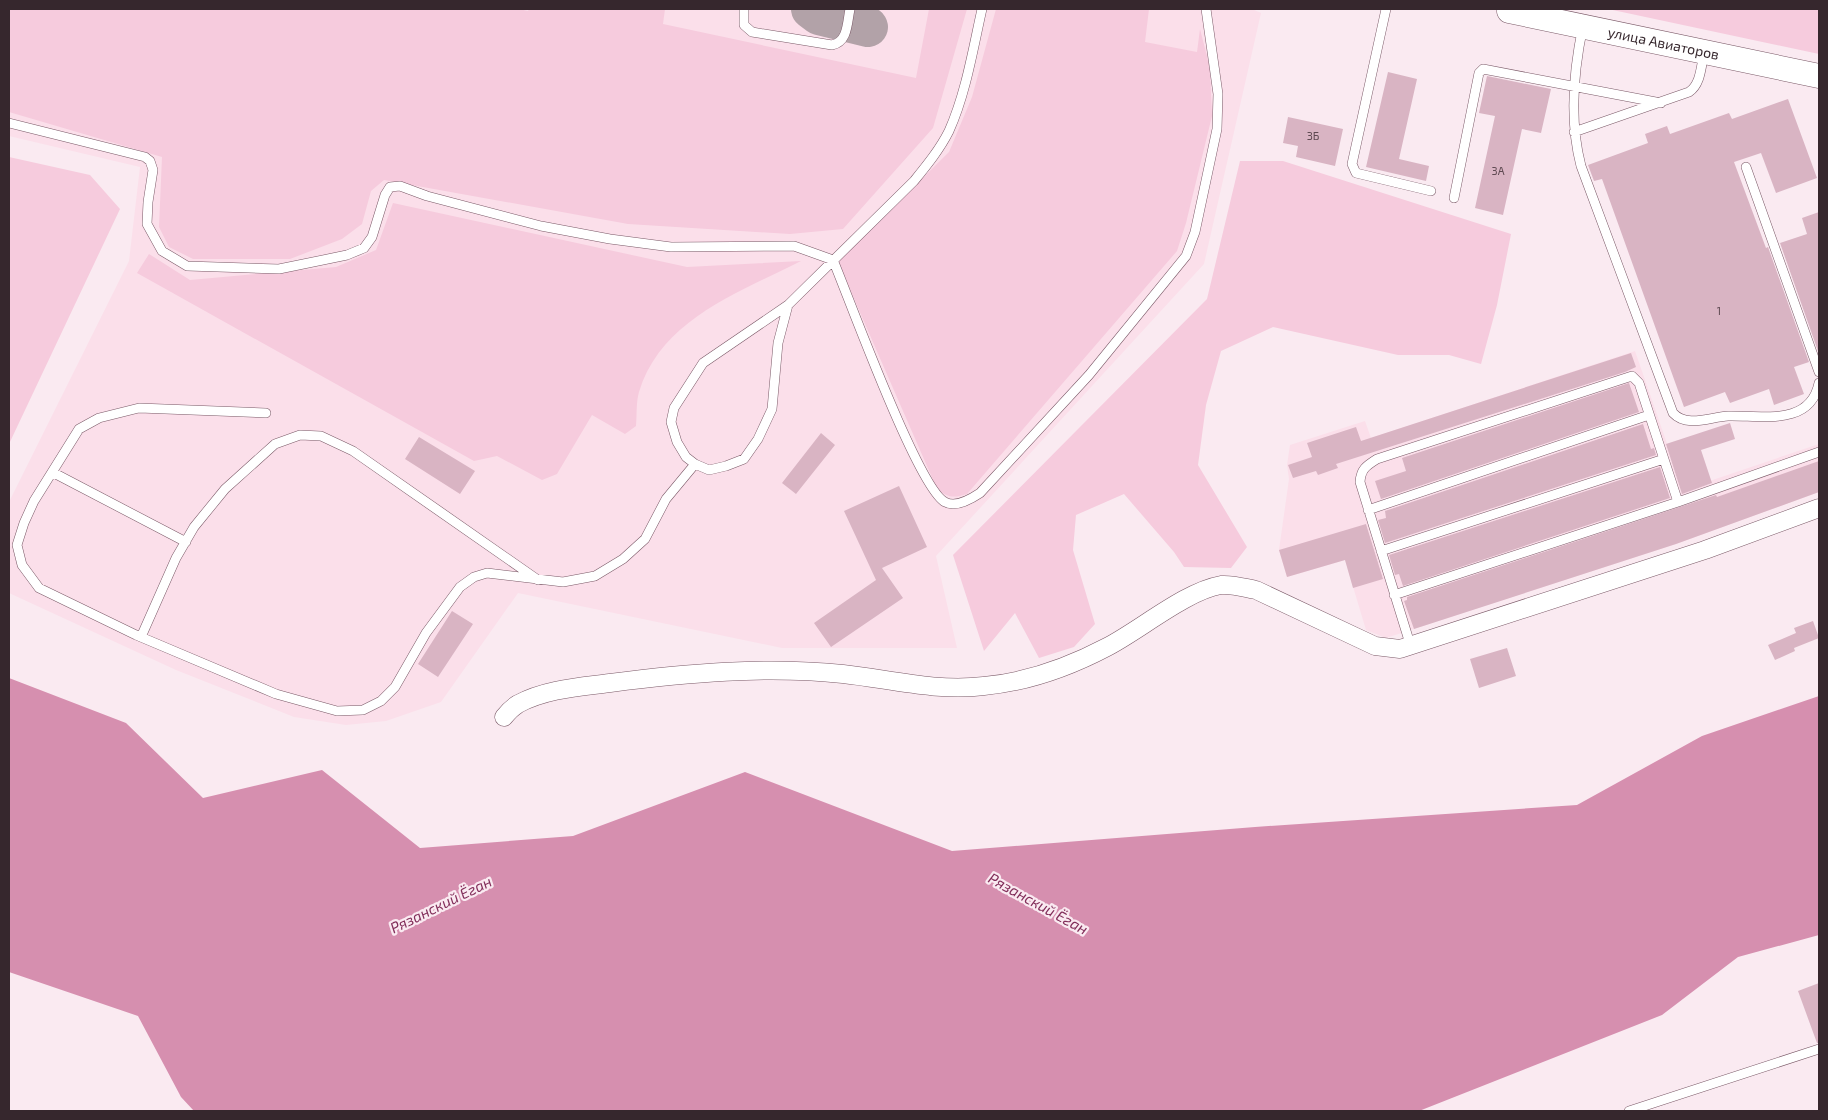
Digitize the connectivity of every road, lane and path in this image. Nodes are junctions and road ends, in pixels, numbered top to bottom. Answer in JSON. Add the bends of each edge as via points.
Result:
{"nodes":[{"id":1,"x":744,"y":9,"type":"edge"},
{"id":2,"x":850,"y":9,"type":"edge"},
{"id":3,"x":982,"y":9,"type":"edge"},
{"id":4,"x":1206,"y":9,"type":"edge"},
{"id":5,"x":1386,"y":9,"type":"edge"},
{"id":6,"x":1507,"y":9,"type":"edge"},
{"id":7,"x":1583,"y":26,"type":"junction"},
{"id":8,"x":1704,"y":53,"type":"junction"},
{"id":9,"x":1819,"y":76,"type":"edge"},
{"id":10,"x":1574,"y":87,"type":"junction"},
{"id":11,"x":1661,"y":103,"type":"junction"},
{"id":12,"x":9,"y":124,"type":"edge"},
{"id":13,"x":1574,"y":132,"type":"junction"},
{"id":14,"x":1746,"y":167,"type":"dead end"},
{"id":15,"x":1431,"y":191,"type":"dead end"},
{"id":16,"x":1454,"y":198,"type":"dead end"},
{"id":17,"x":833,"y":260,"type":"junction"},
{"id":18,"x":788,"y":305,"type":"junction"},
{"id":19,"x":1819,"y":372,"type":"edge"},
{"id":20,"x":1819,"y":383,"type":"edge"},
{"id":21,"x":266,"y":413,"type":"dead end"},
{"id":22,"x":1650,"y":416,"type":"junction"},
{"id":23,"x":1819,"y":452,"type":"edge"},
{"id":24,"x":1664,"y":459,"type":"junction"},
{"id":25,"x":695,"y":464,"type":"junction"},
{"id":26,"x":52,"y":472,"type":"junction"},
{"id":27,"x":1678,"y":502,"type":"junction"},
{"id":28,"x":1819,"y":508,"type":"edge"},
{"id":29,"x":1368,"y":510,"type":"junction"},
{"id":30,"x":186,"y":542,"type":"junction"},
{"id":31,"x":1381,"y":551,"type":"junction"},
{"id":32,"x":538,"y":580,"type":"junction"},
{"id":33,"x":1394,"y":595,"type":"junction"},
{"id":34,"x":141,"y":637,"type":"junction"},
{"id":35,"x":1411,"y":647,"type":"junction"},
{"id":36,"x":504,"y":717,"type":"dead end"},
{"id":37,"x":1819,"y":1050,"type":"edge"},
{"id":38,"x":1629,"y":1111,"type":"edge"}],
"edges":[{"from":1,"to":2,"type":"lane","via":[[744,25],[752,32],[832,45],[844,37]]},
{"from":3,"to":17,"type":"lane","via":[[961,97],[949,131],[914,180]]},
{"from":4,"to":17,"type":"lane","via":[[1218,94],[1217,129],[1195,232],[1186,256],[1089,374],[970,500],[946,503],[926,480],[902,430]]},
{"from":5,"to":15,"type":"lane","via":[[1352,164],[1356,173]]},
{"from":6,"to":7,"type":"main road","name":"улица Авиаторов"},
{"from":7,"to":8,"type":"main road","name":"улица Авиаторов"},
{"from":7,"to":10,"type":"lane"},
{"from":8,"to":9,"type":"main road","name":"улица Авиаторов"},
{"from":8,"to":11,"type":"lane","via":[[1694,88]]},
{"from":10,"to":11,"type":"lane"},
{"from":10,"to":13,"type":"lane"},
{"from":10,"to":16,"type":"lane","via":[[1483,69],[1479,73]]},
{"from":11,"to":13,"type":"lane"},
{"from":12,"to":17,"type":"lane","via":[[145,157],[153,170],[147,224],[162,251],[188,266],[280,268],[347,256],[364,248],[372,237],[385,195],[390,187],[400,186],[541,226],[610,239],[671,247],[794,246]]},
{"from":13,"to":20,"type":"lane","via":[[1581,166],[1677,417],[1691,421],[1732,416],[1776,418],[1809,404],[1816,397]]},
{"from":14,"to":19,"type":"lane"},
{"from":17,"to":18,"type":"lane"},
{"from":18,"to":25,"type":"lane","via":[[778,343],[772,409],[758,439],[744,459],[708,470]]},
{"from":18,"to":25,"type":"lane","via":[[703,363],[674,408],[671,422],[677,442],[686,457]]},
{"from":21,"to":26,"type":"lane","via":[[139,408],[99,418],[79,429]]},
{"from":22,"to":24,"type":"lane"},
{"from":22,"to":29,"type":"lane"},
{"from":22,"to":29,"type":"lane","via":[[1636,378],[1626,376],[1386,456],[1366,466],[1360,473]]},
{"from":23,"to":27,"type":"lane"},
{"from":24,"to":27,"type":"lane"},
{"from":24,"to":31,"type":"lane"},
{"from":25,"to":32,"type":"lane","via":[[666,499],[645,539],[623,559],[595,576],[563,582]]},
{"from":26,"to":30,"type":"lane"},
{"from":26,"to":34,"type":"lane","via":[[34,501],[17,545],[22,564],[39,588]]},
{"from":27,"to":33,"type":"lane"},
{"from":28,"to":35,"type":"street","via":[[1705,550]]},
{"from":29,"to":31,"type":"lane"},
{"from":30,"to":32,"type":"lane","via":[[225,489],[275,444],[300,435],[321,436],[353,451]]},
{"from":30,"to":34,"type":"lane"},
{"from":31,"to":33,"type":"lane"},
{"from":32,"to":34,"type":"lane","via":[[487,573],[460,587],[426,634],[395,687],[381,701],[363,710],[337,711],[276,694]]},
{"from":33,"to":35,"type":"lane"},
{"from":35,"to":36,"type":"street","via":[[1387,649],[1375,646],[1256,590],[1222,585],[1194,595],[1080,660],[1019,681],[952,688],[842,674],[704,672],[570,688],[535,697],[517,705]]},
{"from":37,"to":38,"type":"lane"}]}
